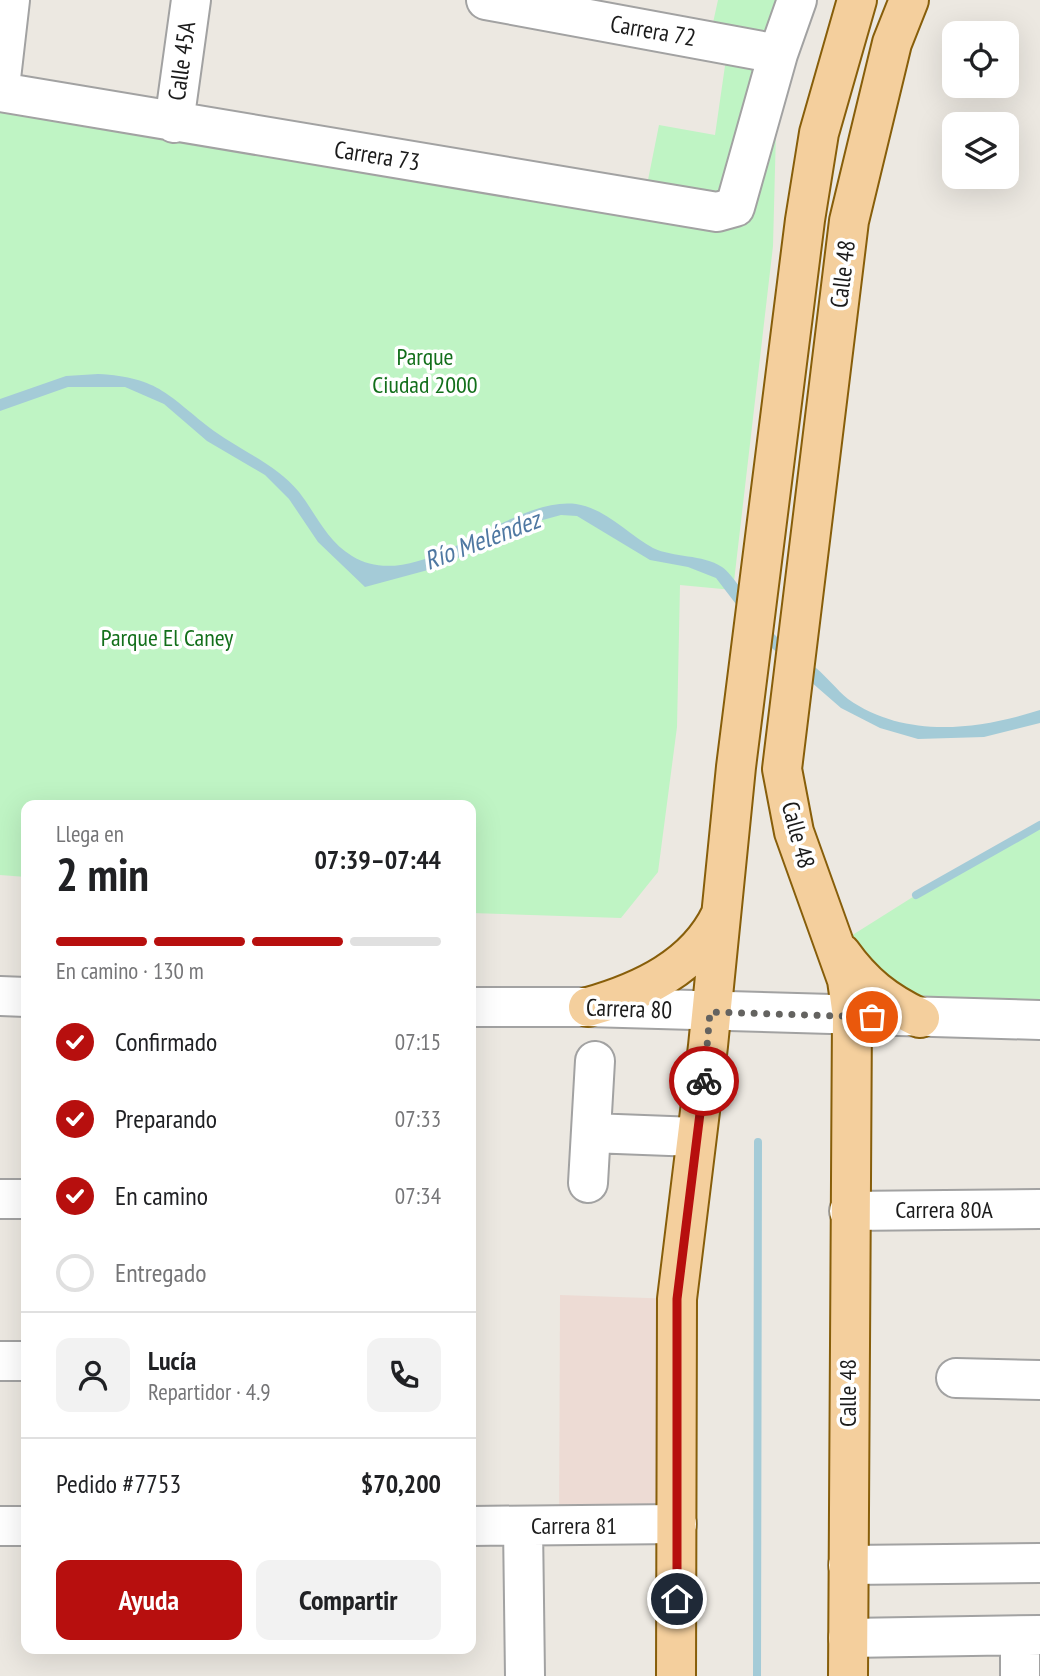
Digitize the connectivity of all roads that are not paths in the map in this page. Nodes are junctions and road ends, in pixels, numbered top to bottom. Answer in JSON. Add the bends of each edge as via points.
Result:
{"nodes":[{"id":1,"x":9,"y":0,"type":"edge"},
{"id":2,"x":191,"y":0,"type":"edge"},
{"id":3,"x":486,"y":0,"type":"edge"},
{"id":4,"x":797,"y":0,"type":"edge"},
{"id":5,"x":858,"y":0,"type":"edge"},
{"id":6,"x":909,"y":0,"type":"edge"},
{"id":7,"x":778,"y":54,"type":"junction"},
{"id":8,"x":0,"y":90,"type":"edge"},
{"id":9,"x":174,"y":123,"type":"junction"},
{"id":10,"x":722,"y":912,"type":"junction"},
{"id":11,"x":835,"y":946,"type":"junction"},
{"id":12,"x":0,"y":996,"type":"edge"},
{"id":13,"x":21,"y":997,"type":"edge"},
{"id":14,"x":476,"y":1007,"type":"edge"},
{"id":15,"x":588,"y":1007,"type":"junction"},
{"id":16,"x":710,"y":1012,"type":"junction"},
{"id":17,"x":852,"y":1016,"type":"junction"},
{"id":18,"x":920,"y":1018,"type":"junction"},
{"id":19,"x":1040,"y":1020,"type":"edge"},
{"id":20,"x":595,"y":1061,"type":"dead end"},
{"id":21,"x":591,"y":1133,"type":"junction"},
{"id":22,"x":696,"y":1137,"type":"junction"},
{"id":23,"x":589,"y":1183,"type":"dead end"},
{"id":24,"x":0,"y":1199,"type":"edge"},
{"id":25,"x":21,"y":1199,"type":"edge"},
{"id":26,"x":1040,"y":1209,"type":"edge"},
{"id":27,"x":849,"y":1211,"type":"junction"},
{"id":28,"x":0,"y":1361,"type":"edge"},
{"id":29,"x":21,"y":1361,"type":"edge"},
{"id":30,"x":956,"y":1378,"type":"dead end"},
{"id":31,"x":1040,"y":1380,"type":"edge"},
{"id":32,"x":677,"y":1524,"type":"junction"},
{"id":33,"x":476,"y":1526,"type":"edge"},
{"id":34,"x":523,"y":1526,"type":"junction"},
{"id":35,"x":0,"y":1527,"type":"edge"},
{"id":36,"x":21,"y":1527,"type":"edge"},
{"id":37,"x":1040,"y":1563,"type":"edge"},
{"id":38,"x":848,"y":1565,"type":"junction"},
{"id":39,"x":1030,"y":1636,"type":"edge"},
{"id":40,"x":848,"y":1639,"type":"junction"},
{"id":41,"x":525,"y":1676,"type":"edge"},
{"id":42,"x":676,"y":1676,"type":"edge"},
{"id":43,"x":848,"y":1676,"type":"edge"},
{"id":44,"x":1020,"y":1676,"type":"edge"}],
"edges":[{"from":1,"to":8,"type":"street"},
{"from":2,"to":9,"type":"street","name":"Calle 45A"},
{"from":3,"to":7,"type":"street","name":"Carrera 72"},
{"from":4,"to":7,"type":"street"},
{"from":5,"to":10,"type":"main road","name":"Calle 48","via":[[819,133],[807,207],[736,766]]},
{"from":6,"to":11,"type":"main road","name":"Calle 48","via":[[892,43],[849,221],[782,769],[794,832]]},
{"from":7,"to":9,"type":"street","name":"Carrera 73","via":[[735,207],[717,212]]},
{"from":8,"to":9,"type":"street","name":"Carrera 73"},
{"from":10,"to":15,"type":"main road","via":[[713,931],[678,966],[620,998]]},
{"from":10,"to":16,"type":"main road","name":"Calle 48"},
{"from":11,"to":17,"type":"main road","name":"Calle 48","via":[[847,980]]},
{"from":11,"to":18,"type":"main road","via":[[860,980]]},
{"from":12,"to":13,"type":"street"},
{"from":14,"to":15,"type":"street","name":"Carrera 80"},
{"from":15,"to":16,"type":"street","name":"Carrera 80"},
{"from":16,"to":17,"type":"street","name":"Carrera 80"},
{"from":16,"to":22,"type":"main road","name":"Calle 48"},
{"from":17,"to":18,"type":"street","name":"Carrera 80"},
{"from":17,"to":27,"type":"main road","name":"Calle 48"},
{"from":18,"to":19,"type":"street","name":"Carrera 80"},
{"from":20,"to":21,"type":"street"},
{"from":21,"to":22,"type":"street"},
{"from":21,"to":23,"type":"street"},
{"from":22,"to":32,"type":"main road","name":"Calle 48","via":[[677,1299]]},
{"from":24,"to":25,"type":"street"},
{"from":26,"to":27,"type":"street","name":"Carrera 80A"},
{"from":27,"to":38,"type":"main road","name":"Calle 48"},
{"from":28,"to":29,"type":"street"},
{"from":30,"to":31,"type":"street"},
{"from":32,"to":34,"type":"street","name":"Carrera 81"},
{"from":32,"to":42,"type":"main road","name":"Calle 48"},
{"from":33,"to":34,"type":"street","name":"Carrera 81"},
{"from":34,"to":41,"type":"street"},
{"from":35,"to":36,"type":"street"},
{"from":37,"to":38,"type":"street"},
{"from":38,"to":40,"type":"main road","name":"Calle 48"},
{"from":39,"to":40,"type":"street"},
{"from":39,"to":44,"type":"street"},
{"from":40,"to":43,"type":"main road","name":"Calle 48"}]}
